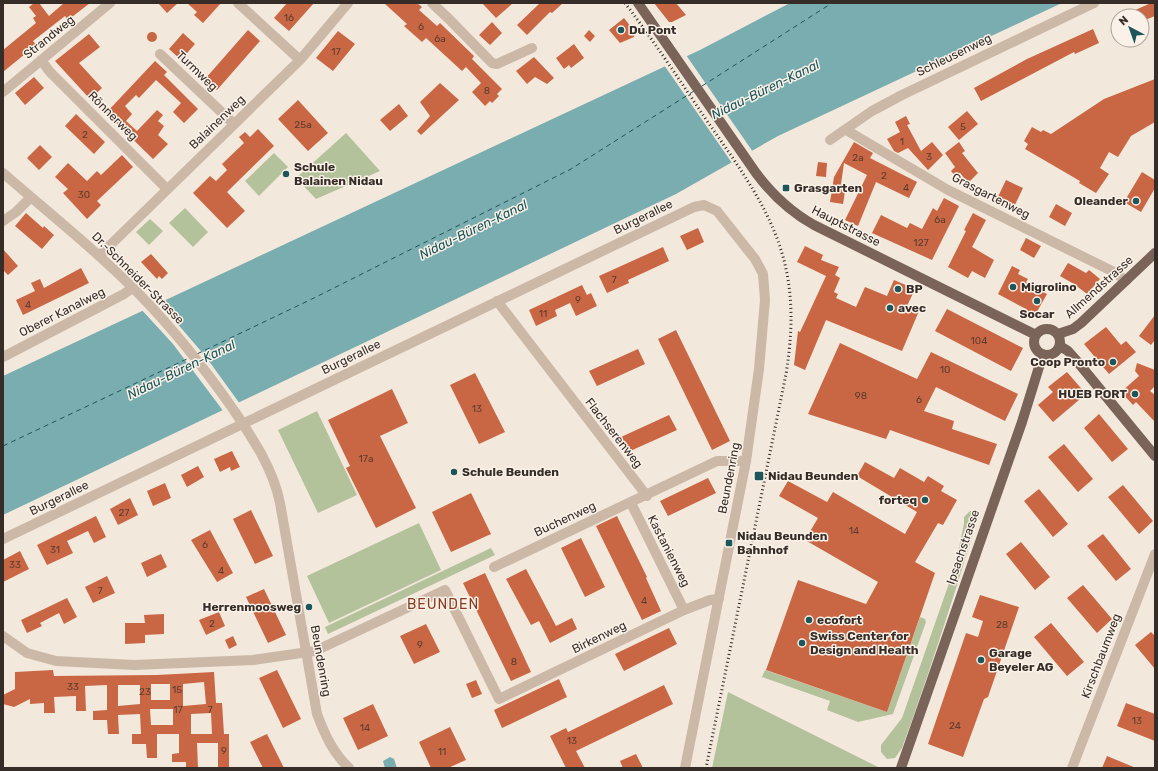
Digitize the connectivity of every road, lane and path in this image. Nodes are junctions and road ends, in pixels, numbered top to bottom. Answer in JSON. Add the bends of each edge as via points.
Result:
{"nodes":[{"id":1,"x":110,"y":3,"type":"edge"},
{"id":2,"x":238,"y":3,"type":"edge"},
{"id":3,"x":348,"y":3,"type":"edge"},
{"id":4,"x":432,"y":3,"type":"edge"},
{"id":5,"x":638,"y":3,"type":"edge"},
{"id":6,"x":1094,"y":3,"type":"edge"},
{"id":7,"x":532,"y":48,"type":"dead end"},
{"id":8,"x":160,"y":54,"type":"dead end"},
{"id":9,"x":41,"y":60,"type":"junction"},
{"id":10,"x":300,"y":60,"type":"junction"},
{"id":11,"x":3,"y":92,"type":"edge"},
{"id":12,"x":234,"y":124,"type":"junction"},
{"id":13,"x":846,"y":130,"type":"junction"},
{"id":14,"x":830,"y":140,"type":"dead end"},
{"id":15,"x":3,"y":172,"type":"edge"},
{"id":16,"x":167,"y":189,"type":"junction"},
{"id":17,"x":31,"y":197,"type":"junction"},
{"id":18,"x":712,"y":207,"type":"joint"},
{"id":19,"x":3,"y":221,"type":"edge"},
{"id":20,"x":1155,"y":253,"type":"edge"},
{"id":21,"x":99,"y":256,"type":"junction"},
{"id":22,"x":1126,"y":281,"type":"junction"},
{"id":23,"x":132,"y":288,"type":"junction"},
{"id":24,"x":497,"y":301,"type":"junction"},
{"id":25,"x":1036,"y":334,"type":"junction"},
{"id":26,"x":1058,"y":334,"type":"junction"},
{"id":27,"x":1060,"y":346,"type":"junction"},
{"id":28,"x":1043,"y":354,"type":"junction"},
{"id":29,"x":3,"y":357,"type":"edge"},
{"id":30,"x":1155,"y":456,"type":"edge"},
{"id":31,"x":746,"y":460,"type":"junction"},
{"id":32,"x":274,"y":480,"type":"joint"},
{"id":33,"x":647,"y":496,"type":"junction"},
{"id":34,"x":631,"y":503,"type":"junction"},
{"id":35,"x":3,"y":539,"type":"edge"},
{"id":36,"x":1155,"y":554,"type":"edge"},
{"id":37,"x":494,"y":567,"type":"dead end"},
{"id":38,"x":719,"y":599,"type":"junction"},
{"id":39,"x":684,"y":610,"type":"junction"},
{"id":40,"x":3,"y":636,"type":"edge"},
{"id":41,"x":306,"y":653,"type":"junction"},
{"id":42,"x":349,"y":768,"type":"edge"},
{"id":43,"x":684,"y":768,"type":"edge"},
{"id":44,"x":901,"y":768,"type":"edge"},
{"id":45,"x":1072,"y":768,"type":"edge"}],
"edges":[{"from":1,"to":9,"type":"street","name":"Strandweg"},
{"from":2,"to":10,"type":"street"},
{"from":3,"to":10,"type":"street","name":"Balainenweg"},
{"from":4,"to":7,"type":"street","via":[[492,63],[497,64]]},
{"from":5,"to":25,"type":"main road","name":"Hauptstrasse","via":[[756,172],[787,205],[814,225]]},
{"from":6,"to":13,"type":"street","name":"Schleusenweg","via":[[902,95],[872,111]]},
{"from":8,"to":12,"type":"street","name":"Turmweg"},
{"from":9,"to":11,"type":"street","name":"Strandweg"},
{"from":9,"to":16,"type":"street","name":"Rönnerweg"},
{"from":10,"to":12,"type":"street","name":"Balainenweg"},
{"from":12,"to":16,"type":"street","name":"Balainenweg"},
{"from":13,"to":14,"type":"street","name":"Schleusenweg"},
{"from":13,"to":22,"type":"street","name":"Grasgartenweg","via":[[948,190],[1116,273]]},
{"from":15,"to":17,"type":"street","name":"Dr.-Schneider-Strasse"},
{"from":16,"to":21,"type":"street","name":"Balainenweg"},
{"from":17,"to":19,"type":"street"},
{"from":17,"to":21,"type":"street","name":"Dr.-Schneider-Strasse"},
{"from":18,"to":24,"type":"street","name":"Burgerallee","via":[[704,204],[694,207]]},
{"from":18,"to":31,"type":"street","name":"Beundenring","via":[[755,259],[761,268],[764,282],[765,300],[759,369]]},
{"from":20,"to":22,"type":"main road","name":"Allmendstrasse"},
{"from":21,"to":23,"type":"street","name":"Dr.-Schneider-Strasse"},
{"from":22,"to":26,"type":"main road","name":"Allmendstrasse","via":[[1081,323]]},
{"from":23,"to":29,"type":"street","name":"Oberer Kanalweg"},
{"from":23,"to":32,"type":"street","name":"Dr.-Schneider-Strasse","via":[[177,336],[216,385],[263,456]]},
{"from":24,"to":33,"type":"street","name":"Flachserenweg"},
{"from":24,"to":35,"type":"street","name":"Burgerallee"},
{"from":25,"to":26,"type":"main road","name":"Allmendstrasse","via":[[1045,329]]},
{"from":25,"to":28,"type":"main road","via":[[1035,346]]},
{"from":26,"to":27,"type":"main road"},
{"from":27,"to":28,"type":"main road","via":[[1055,353]]},
{"from":27,"to":30,"type":"main road","via":[[1076,360]]},
{"from":28,"to":44,"type":"main road","name":"Ipsachstrasse","via":[[1022,422]]},
{"from":31,"to":33,"type":"street","via":[[717,461]]},
{"from":31,"to":38,"type":"street","name":"Beundenring"},
{"from":32,"to":41,"type":"street","name":"Beundenring"},
{"from":33,"to":34,"type":"street","name":"Buchenweg"},
{"from":34,"to":37,"type":"street","name":"Buchenweg"},
{"from":34,"to":39,"type":"street","name":"Kastanienweg"},
{"from":36,"to":45,"type":"street","name":"Kirschbaumweg"},
{"from":38,"to":39,"type":"street","name":"Birkenweg"},
{"from":38,"to":43,"type":"street","name":"Beundenring"},
{"from":39,"to":41,"type":"street","name":"Birkenweg","via":[[499,699],[445,590]]},
{"from":40,"to":41,"type":"street","via":[[27,653],[56,661],[186,664],[253,660]]},
{"from":41,"to":42,"type":"street","name":"Beundenring","via":[[317,714],[323,732],[332,749]]}]}
